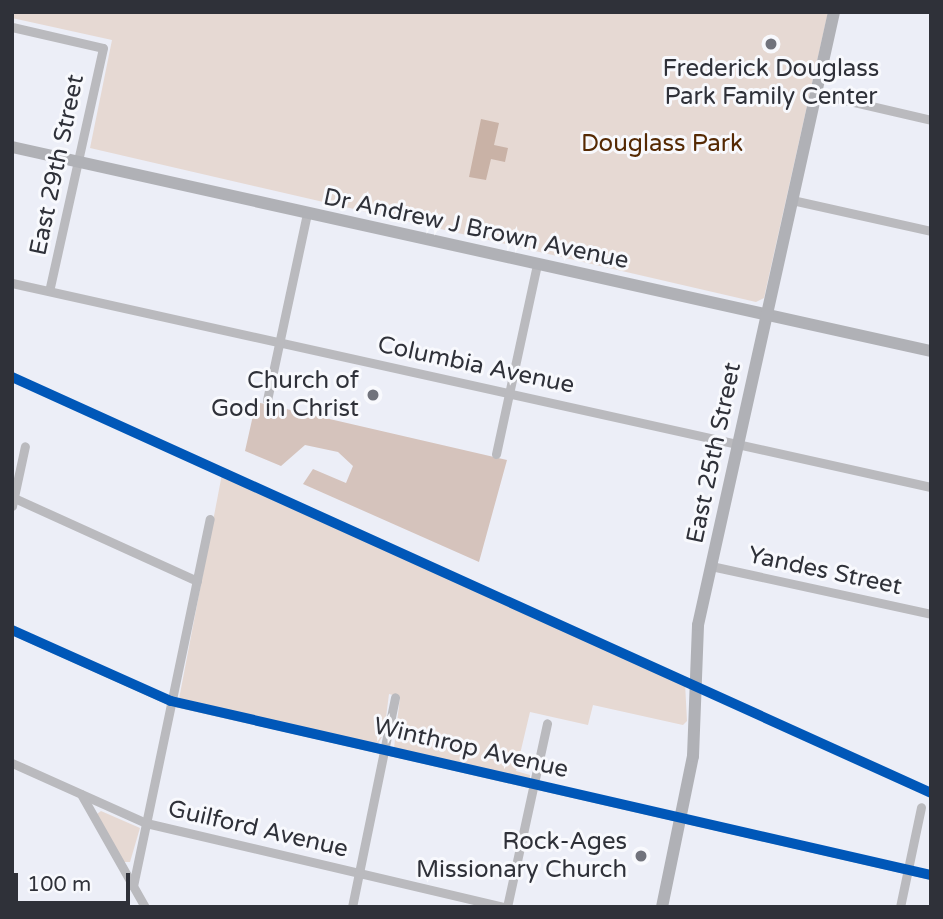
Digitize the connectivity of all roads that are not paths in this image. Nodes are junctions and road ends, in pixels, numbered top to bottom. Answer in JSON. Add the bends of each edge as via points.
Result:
{"nodes":[{"id":1,"x":834,"y":12,"type":"edge"},
{"id":2,"x":12,"y":27,"type":"edge"},
{"id":3,"x":816,"y":93,"type":"junction"},
{"id":4,"x":931,"y":120,"type":"edge"},
{"id":5,"x":12,"y":147,"type":"edge"},
{"id":6,"x":77,"y":162,"type":"junction"},
{"id":7,"x":792,"y":200,"type":"junction"},
{"id":8,"x":307,"y":213,"type":"junction"},
{"id":9,"x":931,"y":231,"type":"edge"},
{"id":10,"x":537,"y":264,"type":"junction"},
{"id":11,"x":12,"y":283,"type":"edge"},
{"id":12,"x":50,"y":291,"type":"junction"},
{"id":13,"x":766,"y":314,"type":"junction"},
{"id":14,"x":279,"y":342,"type":"junction"},
{"id":15,"x":931,"y":351,"type":"edge"},
{"id":16,"x":507,"y":392,"type":"junction"},
{"id":17,"x":267,"y":400,"type":"dead end"},
{"id":18,"x":738,"y":443,"type":"junction"},
{"id":19,"x":25,"y":446,"type":"dead end"},
{"id":20,"x":496,"y":454,"type":"dead end"},
{"id":21,"x":931,"y":487,"type":"edge"},
{"id":22,"x":13,"y":500,"type":"edge"},
{"id":23,"x":210,"y":519,"type":"dead end"},
{"id":24,"x":711,"y":566,"type":"junction"},
{"id":25,"x":197,"y":581,"type":"junction"},
{"id":26,"x":931,"y":614,"type":"edge"},
{"id":27,"x":12,"y":630,"type":"edge"},
{"id":28,"x":395,"y":697,"type":"dead end"},
{"id":29,"x":171,"y":701,"type":"junction"},
{"id":30,"x":547,"y":723,"type":"dead end"},
{"id":31,"x":386,"y":750,"type":"junction"},
{"id":32,"x":12,"y":763,"type":"edge"},
{"id":33,"x":534,"y":785,"type":"junction"},
{"id":34,"x":80,"y":794,"type":"junction"},
{"id":35,"x":921,"y":807,"type":"dead end"},
{"id":36,"x":681,"y":817,"type":"junction"},
{"id":37,"x":146,"y":823,"type":"junction"},
{"id":38,"x":909,"y":869,"type":"junction"},
{"id":39,"x":359,"y":872,"type":"junction"},
{"id":40,"x":931,"y":875,"type":"edge"},
{"id":41,"x":133,"y":886,"type":"junction"},
{"id":42,"x":145,"y":907,"type":"edge"},
{"id":43,"x":352,"y":907,"type":"edge"},
{"id":44,"x":506,"y":907,"type":"edge"},
{"id":45,"x":662,"y":907,"type":"edge"},
{"id":46,"x":900,"y":907,"type":"edge"}],
"edges":[{"from":1,"to":3,"type":"main road","name":"East 25th Street"},
{"from":2,"to":6,"type":"street","name":"East 29th Street","via":[[103,48]]},
{"from":3,"to":4,"type":"street"},
{"from":3,"to":7,"type":"main road","name":"East 25th Street"},
{"from":5,"to":6,"type":"main road","name":"Dr Andrew J Brown Avenue"},
{"from":6,"to":8,"type":"main road","name":"Dr Andrew J Brown Avenue"},
{"from":6,"to":12,"type":"street","name":"East 29th Street"},
{"from":7,"to":9,"type":"street"},
{"from":7,"to":13,"type":"main road","name":"East 25th Street"},
{"from":8,"to":10,"type":"main road","name":"Dr Andrew J Brown Avenue"},
{"from":8,"to":14,"type":"street"},
{"from":10,"to":13,"type":"main road","name":"Dr Andrew J Brown Avenue"},
{"from":10,"to":16,"type":"street"},
{"from":11,"to":12,"type":"street","name":"Columbia Avenue"},
{"from":12,"to":14,"type":"street","name":"Columbia Avenue"},
{"from":13,"to":15,"type":"main road","name":"Dr Andrew J Brown Avenue"},
{"from":13,"to":18,"type":"main road","name":"East 25th Street"},
{"from":14,"to":16,"type":"street","name":"Columbia Avenue"},
{"from":14,"to":17,"type":"street"},
{"from":16,"to":18,"type":"street","name":"Columbia Avenue"},
{"from":16,"to":20,"type":"street"},
{"from":18,"to":21,"type":"street","name":"Columbia Avenue"},
{"from":18,"to":24,"type":"main road","name":"East 25th Street"},
{"from":19,"to":22,"type":"street"},
{"from":22,"to":25,"type":"street"},
{"from":23,"to":25,"type":"street"},
{"from":24,"to":26,"type":"street","name":"Yandes Street"},
{"from":24,"to":36,"type":"main road","name":"East 25th Street","via":[[697,634],[694,752]]},
{"from":25,"to":29,"type":"street"},
{"from":27,"to":29,"type":"street","name":"Winthrop Avenue"},
{"from":28,"to":31,"type":"street"},
{"from":29,"to":31,"type":"street","name":"Winthrop Avenue"},
{"from":29,"to":37,"type":"street"},
{"from":30,"to":33,"type":"street"},
{"from":31,"to":33,"type":"street","name":"Winthrop Avenue"},
{"from":31,"to":39,"type":"street"},
{"from":32,"to":34,"type":"street","name":"Guilford Avenue"},
{"from":33,"to":36,"type":"street","name":"Winthrop Avenue"},
{"from":33,"to":44,"type":"street"},
{"from":34,"to":37,"type":"street","name":"Guilford Avenue"},
{"from":34,"to":41,"type":"street"},
{"from":35,"to":38,"type":"street"},
{"from":36,"to":38,"type":"street","name":"Winthrop Avenue"},
{"from":36,"to":45,"type":"main road","name":"East 25th Street"},
{"from":37,"to":39,"type":"street","name":"Guilford Avenue"},
{"from":37,"to":41,"type":"street"},
{"from":38,"to":40,"type":"street","name":"Winthrop Avenue"},
{"from":38,"to":46,"type":"street"},
{"from":39,"to":43,"type":"street"},
{"from":39,"to":44,"type":"street","name":"Guilford Avenue"},
{"from":41,"to":42,"type":"street"}]}
